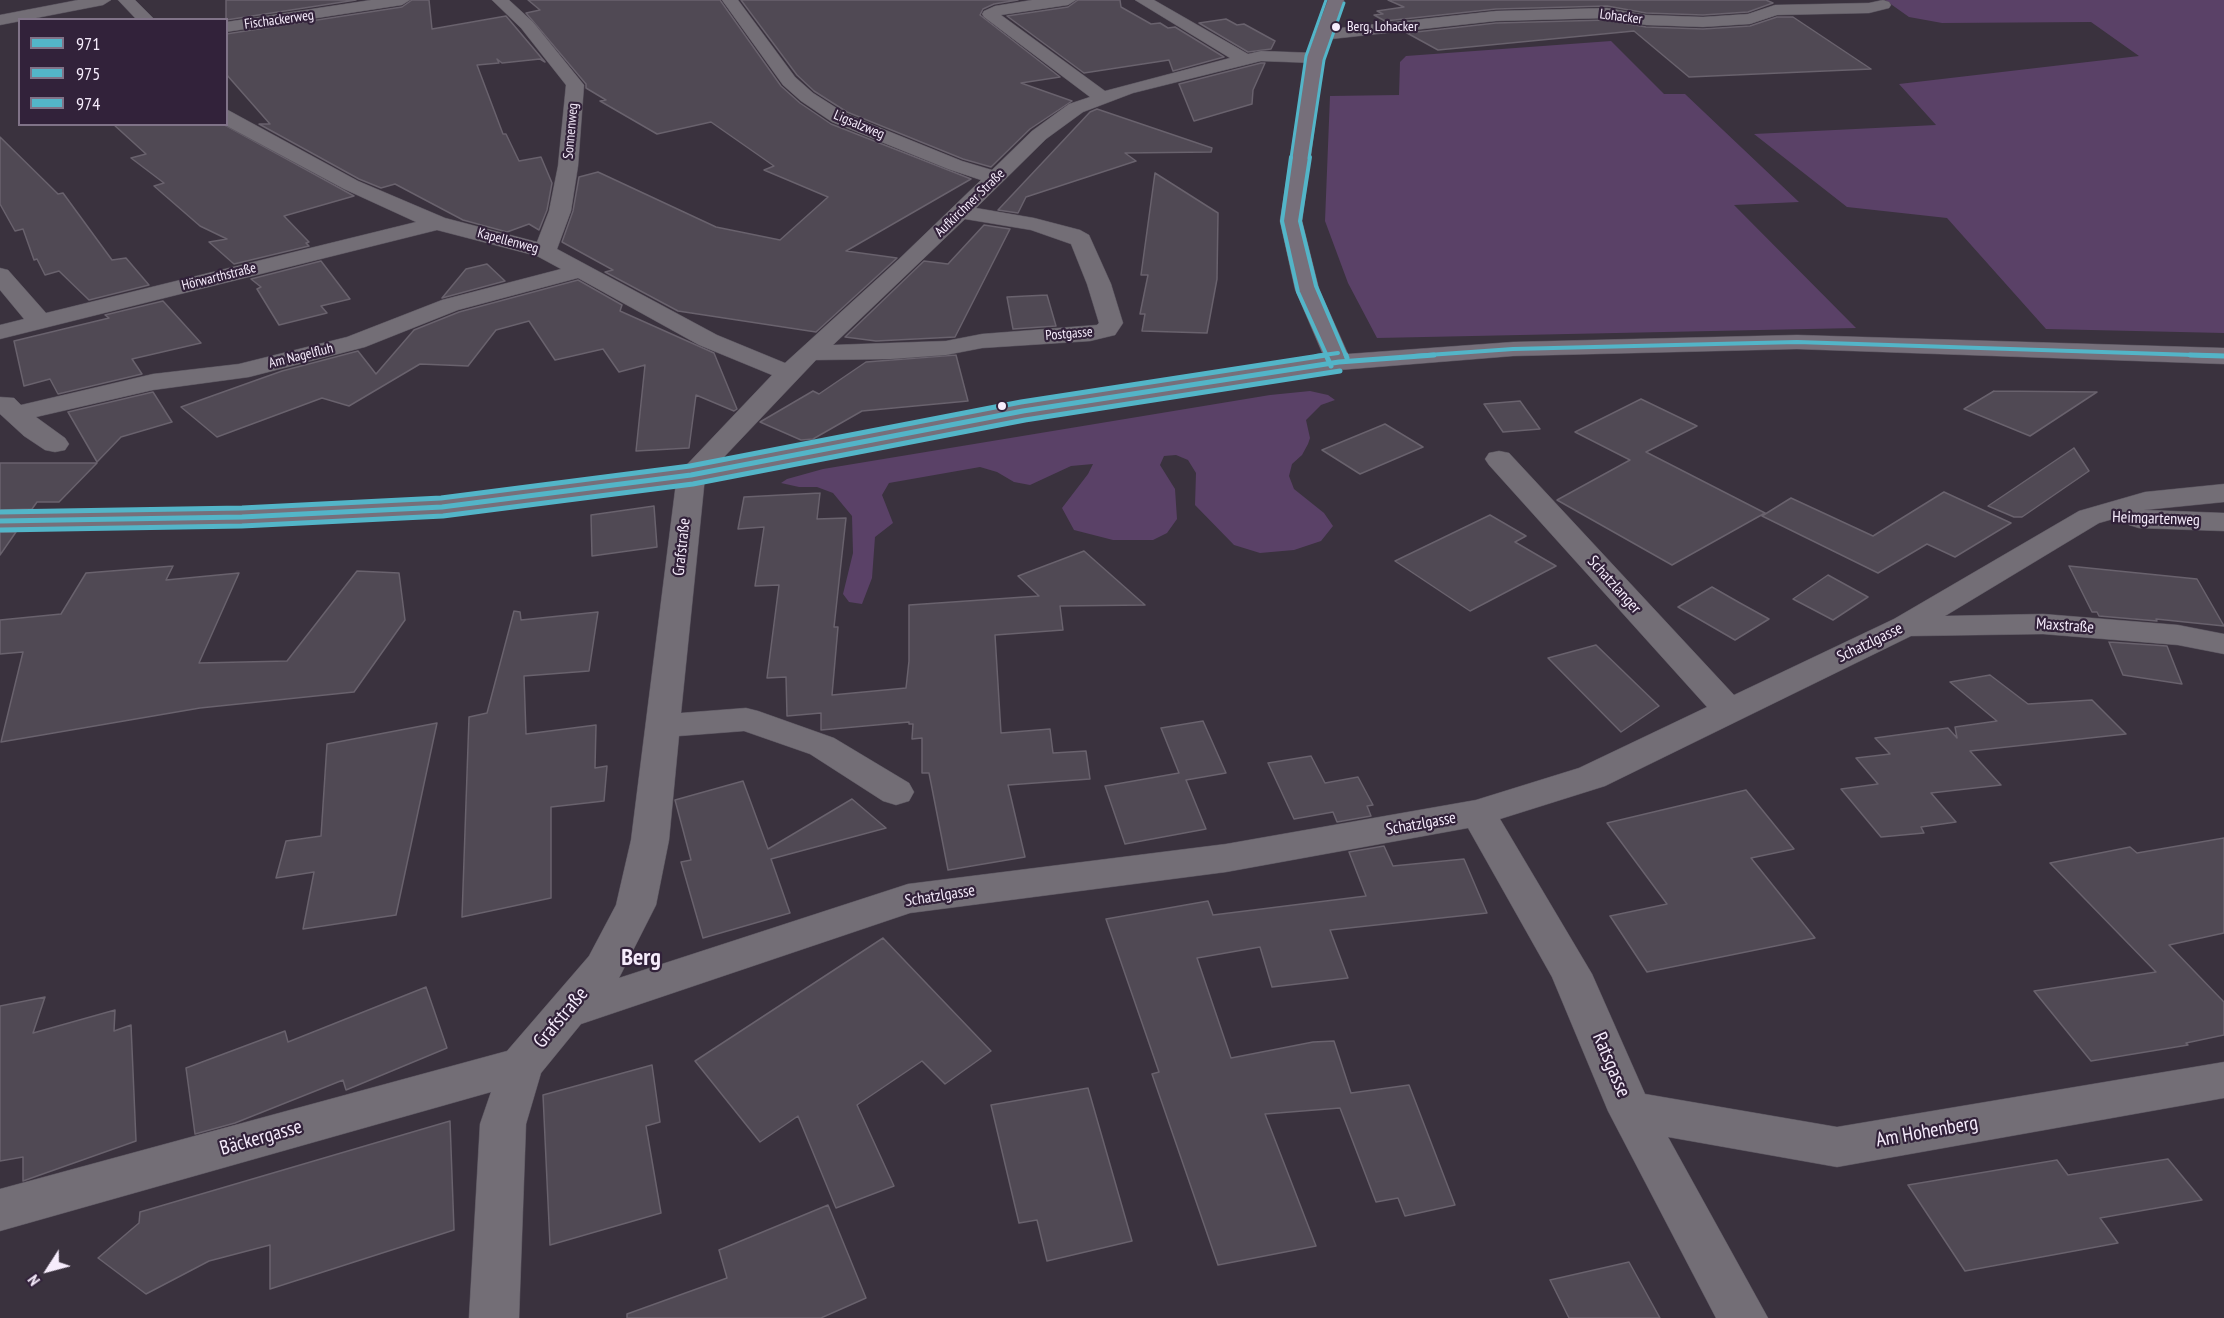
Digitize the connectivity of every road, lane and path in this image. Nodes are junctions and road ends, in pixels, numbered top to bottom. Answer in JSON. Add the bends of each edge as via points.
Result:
{"nodes":[{"id":1,"x":103,"y":0,"type":"edge"},
{"id":2,"x":126,"y":0,"type":"edge"},
{"id":3,"x":402,"y":0,"type":"edge"},
{"id":4,"x":500,"y":0,"type":"edge"},
{"id":5,"x":730,"y":0,"type":"edge"},
{"id":6,"x":1068,"y":0,"type":"edge"},
{"id":7,"x":1143,"y":0,"type":"edge"},
{"id":8,"x":1336,"y":0,"type":"edge"},
{"id":9,"x":1883,"y":5,"type":"dead end"},
{"id":10,"x":145,"y":18,"type":"edge"},
{"id":11,"x":0,"y":20,"type":"edge"},
{"id":12,"x":228,"y":27,"type":"edge"},
{"id":13,"x":1322,"y":35,"type":"junction"},
{"id":14,"x":1315,"y":58,"type":"junction"},
{"id":15,"x":1244,"y":59,"type":"junction"},
{"id":16,"x":1102,"y":97,"type":"junction"},
{"id":17,"x":228,"y":117,"type":"edge"},
{"id":18,"x":997,"y":178,"type":"junction"},
{"id":19,"x":960,"y":212,"type":"junction"},
{"id":20,"x":437,"y":223,"type":"junction"},
{"id":21,"x":545,"y":251,"type":"junction"},
{"id":22,"x":580,"y":271,"type":"junction"},
{"id":23,"x":0,"y":275,"type":"edge"},
{"id":24,"x":40,"y":322,"type":"junction"},
{"id":25,"x":0,"y":332,"type":"edge"},
{"id":26,"x":811,"y":353,"type":"junction"},
{"id":27,"x":2224,"y":356,"type":"edge"},
{"id":28,"x":1339,"y":362,"type":"junction"},
{"id":29,"x":788,"y":373,"type":"junction"},
{"id":30,"x":8,"y":407,"type":"edge"},
{"id":31,"x":55,"y":444,"type":"dead end"},
{"id":32,"x":1499,"y":459,"type":"dead end"},
{"id":33,"x":691,"y":475,"type":"junction"},
{"id":34,"x":2224,"y":493,"type":"edge"},
{"id":35,"x":2089,"y":517,"type":"junction"},
{"id":36,"x":0,"y":521,"type":"edge"},
{"id":37,"x":2224,"y":522,"type":"edge"},
{"id":38,"x":1905,"y":626,"type":"junction"},
{"id":39,"x":2224,"y":644,"type":"edge"},
{"id":40,"x":1730,"y":711,"type":"junction"},
{"id":41,"x":662,"y":726,"type":"junction"},
{"id":42,"x":896,"y":792,"type":"dead end"},
{"id":43,"x":1478,"y":813,"type":"junction"},
{"id":44,"x":568,"y":1011,"type":"junction"},
{"id":45,"x":521,"y":1065,"type":"junction"},
{"id":46,"x":2224,"y":1080,"type":"edge"},
{"id":47,"x":1630,"y":1111,"type":"junction"},
{"id":48,"x":0,"y":1210,"type":"edge"},
{"id":49,"x":494,"y":1318,"type":"edge"},
{"id":50,"x":1743,"y":1318,"type":"edge"}],
"edges":[{"from":1,"to":11,"type":"street"},
{"from":2,"to":10,"type":"street"},
{"from":3,"to":12,"type":"street","name":"Fischackerweg"},
{"from":4,"to":21,"type":"street","name":"Sonnenweg","via":[[527,25],[575,85],[560,211]]},
{"from":5,"to":18,"type":"street","name":"Ligsalzweg","via":[[789,81],[815,102],[839,118]]},
{"from":6,"to":16,"type":"street","via":[[990,14]]},
{"from":7,"to":15,"type":"street"},
{"from":8,"to":13,"type":"main road"},
{"from":9,"to":13,"type":"street","name":"Lohacker","via":[[1775,10],[1750,19],[1703,22],[1646,20],[1607,13],[1508,15]]},
{"from":13,"to":14,"type":"main road"},
{"from":14,"to":15,"type":"street","name":"Aufkirchner Straße"},
{"from":14,"to":28,"type":"main road","via":[[1291,221],[1307,289]]},
{"from":15,"to":16,"type":"street","name":"Aufkirchner Straße"},
{"from":16,"to":18,"type":"street","name":"Aufkirchner Straße","via":[[1076,108],[1039,135]]},
{"from":17,"to":20,"type":"street","name":"Kapellenweg","via":[[341,180]]},
{"from":18,"to":19,"type":"street","name":"Aufkirchner Straße"},
{"from":19,"to":26,"type":"street","name":"Aufkirchner Straße"},
{"from":19,"to":26,"type":"street","name":"Postgasse","via":[[1034,224],[1081,240],[1111,323],[1106,330],[946,348]]},
{"from":20,"to":21,"type":"street","name":"Kapellenweg"},
{"from":20,"to":24,"type":"street","name":"Hörwarthstraße"},
{"from":21,"to":22,"type":"street","name":"Kapellenweg"},
{"from":22,"to":29,"type":"street","name":"Kapellenweg","via":[[708,340]]},
{"from":22,"to":30,"type":"street","name":"Am Nagelfluh","via":[[450,305],[356,342],[240,372],[153,382]]},
{"from":23,"to":24,"type":"street"},
{"from":24,"to":25,"type":"street","name":"Hörwarthstraße"},
{"from":26,"to":29,"type":"street","name":"Aufkirchner Straße"},
{"from":27,"to":28,"type":"main road","via":[[1797,342],[1513,349]]},
{"from":28,"to":33,"type":"main road","via":[[1023,411]]},
{"from":29,"to":33,"type":"street","name":"Aufkirchner Straße"},
{"from":30,"to":31,"type":"street"},
{"from":32,"to":40,"type":"street","name":"Schatzlanger"},
{"from":33,"to":36,"type":"main road","via":[[442,507],[242,517]]},
{"from":33,"to":41,"type":"street","name":"Grafstraße"},
{"from":34,"to":35,"type":"street","name":"Schatzlgasse","via":[[2145,501]]},
{"from":35,"to":37,"type":"street","name":"Heimgartenweg"},
{"from":35,"to":38,"type":"street","name":"Schatzlgasse"},
{"from":38,"to":39,"type":"street","name":"Maxstraße","via":[[2043,624],[2178,635]]},
{"from":38,"to":40,"type":"street","name":"Schatzlgasse"},
{"from":40,"to":43,"type":"street","name":"Schatzlgasse","via":[[1592,777]]},
{"from":41,"to":42,"type":"street","via":[[746,719],[822,746]]},
{"from":41,"to":44,"type":"street","name":"Grafstraße","via":[[650,840],[636,905],[604,967]]},
{"from":43,"to":44,"type":"street","name":"Schatzlgasse","via":[[1226,858],[908,899]]},
{"from":43,"to":47,"type":"street","name":"Ratsgasse","via":[[1572,974]]},
{"from":44,"to":45,"type":"street","name":"Grafstraße"},
{"from":45,"to":48,"type":"street","name":"Bäckergasse"},
{"from":45,"to":49,"type":"street","name":"Grafstraße","via":[[503,1124]]},
{"from":46,"to":47,"type":"street","name":"Am Hohenberg","via":[[1837,1148]]},
{"from":47,"to":50,"type":"street","name":"Ratsgasse"}]}
